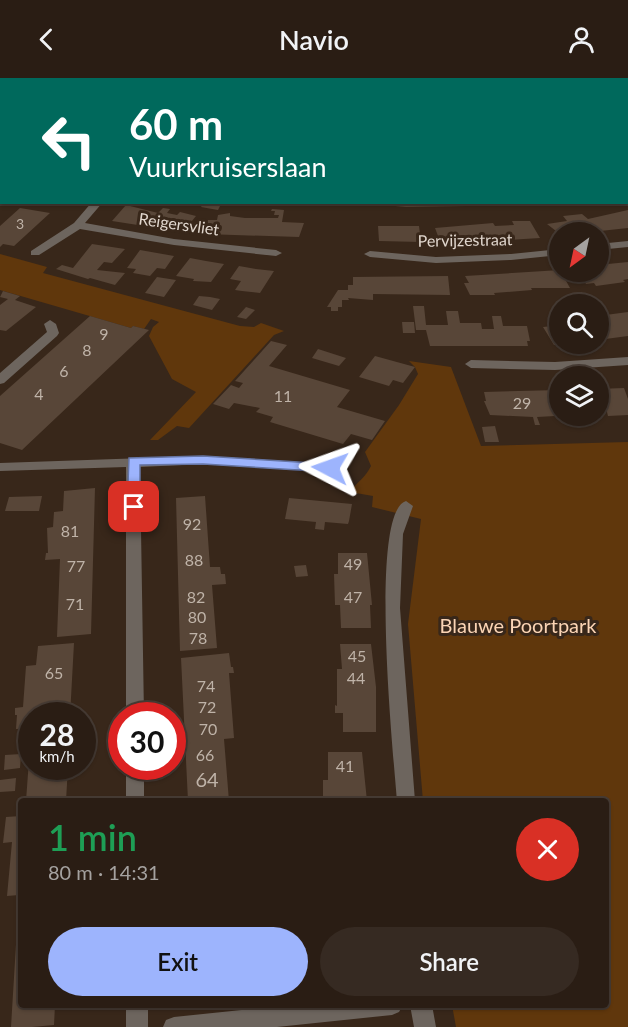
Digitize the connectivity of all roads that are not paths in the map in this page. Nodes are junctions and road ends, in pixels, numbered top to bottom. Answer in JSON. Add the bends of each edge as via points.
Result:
{"nodes":[{"id":1,"x":0,"y":78,"type":"edge"},
{"id":2,"x":116,"y":78,"type":"edge"},
{"id":3,"x":96,"y":204,"type":"edge"},
{"id":4,"x":78,"y":225,"type":"junction"},
{"id":5,"x":628,"y":244,"type":"edge"},
{"id":6,"x":609,"y":246,"type":"edge"},
{"id":7,"x":35,"y":253,"type":"dead end"},
{"id":8,"x":276,"y":253,"type":"dead end"},
{"id":9,"x":549,"y":253,"type":"edge"},
{"id":10,"x":370,"y":254,"type":"dead end"},
{"id":11,"x":50,"y":324,"type":"dead end"},
{"id":12,"x":628,"y":361,"type":"edge"},
{"id":13,"x":471,"y":364,"type":"dead end"},
{"id":14,"x":0,"y":380,"type":"edge"},
{"id":15,"x":133,"y":461,"type":"junction"},
{"id":16,"x":0,"y":467,"type":"edge"},
{"id":17,"x":330,"y":468,"type":"dead end"},
{"id":18,"x":406,"y":506,"type":"dead end"},
{"id":19,"x":135,"y":702,"type":"edge"},
{"id":20,"x":135,"y":780,"type":"edge"},
{"id":21,"x":135,"y":798,"type":"edge"},
{"id":22,"x":406,"y":798,"type":"edge"},
{"id":23,"x":137,"y":1008,"type":"edge"},
{"id":24,"x":362,"y":1008,"type":"edge"},
{"id":25,"x":422,"y":1008,"type":"edge"},
{"id":26,"x":137,"y":1027,"type":"edge"},
{"id":27,"x":174,"y":1027,"type":"edge"},
{"id":28,"x":425,"y":1027,"type":"edge"}],
"edges":[{"from":1,"to":2,"type":"street"},
{"from":3,"to":4,"type":"street"},
{"from":4,"to":7,"type":"street"},
{"from":4,"to":8,"type":"street","name":"Reigersvliet","via":[[174,242]]},
{"from":5,"to":6,"type":"street"},
{"from":9,"to":10,"type":"street","name":"Pervijzestraat","via":[[436,260]]},
{"from":11,"to":14,"type":"street","via":[[53,333]]},
{"from":12,"to":13,"type":"street","via":[[555,366]]},
{"from":15,"to":16,"type":"street"},
{"from":15,"to":17,"type":"street","via":[[203,460]]},
{"from":15,"to":19,"type":"street"},
{"from":18,"to":22,"type":"street","via":[[396,534],[392,608]]},
{"from":20,"to":21,"type":"street"},
{"from":23,"to":26,"type":"street"},
{"from":24,"to":27,"type":"street"},
{"from":25,"to":28,"type":"street"}]}
